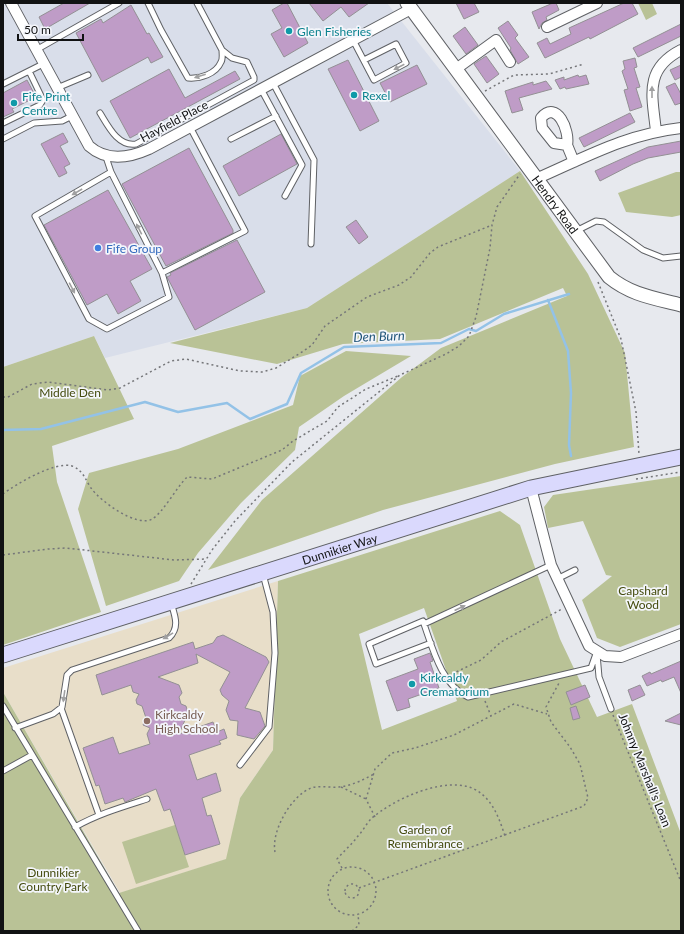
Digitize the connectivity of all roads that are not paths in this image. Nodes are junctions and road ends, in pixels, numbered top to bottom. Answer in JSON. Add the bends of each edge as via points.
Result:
{"nodes":[{"id":1,"x":11,"y":3,"type":"edge"},
{"id":2,"x":119,"y":3,"type":"edge"},
{"id":3,"x":148,"y":3,"type":"edge"},
{"id":4,"x":197,"y":3,"type":"edge"},
{"id":5,"x":597,"y":3,"type":"edge"},
{"id":6,"x":409,"y":6,"type":"edge"},
{"id":7,"x":547,"y":27,"type":"dead end"},
{"id":8,"x":353,"y":40,"type":"junction"},
{"id":9,"x":36,"y":50,"type":"junction"},
{"id":10,"x":222,"y":50,"type":"junction"},
{"id":11,"x":681,"y":50,"type":"edge"},
{"id":12,"x":364,"y":60,"type":"junction"},
{"id":13,"x":510,"y":62,"type":"dead end"},
{"id":14,"x":44,"y":64,"type":"junction"},
{"id":15,"x":456,"y":69,"type":"junction"},
{"id":16,"x":29,"y":71,"type":"junction"},
{"id":17,"x":88,"y":75,"type":"dead end"},
{"id":18,"x":273,"y":82,"type":"junction"},
{"id":19,"x":3,"y":84,"type":"edge"},
{"id":20,"x":57,"y":88,"type":"junction"},
{"id":21,"x":261,"y":89,"type":"junction"},
{"id":22,"x":100,"y":113,"type":"dead end"},
{"id":23,"x":72,"y":116,"type":"junction"},
{"id":24,"x":276,"y":116,"type":"junction"},
{"id":25,"x":3,"y":123,"type":"edge"},
{"id":26,"x":190,"y":127,"type":"junction"},
{"id":27,"x":681,"y":128,"type":"edge"},
{"id":28,"x":656,"y":131,"type":"junction"},
{"id":29,"x":3,"y":139,"type":"edge"},
{"id":30,"x":231,"y":139,"type":"dead end"},
{"id":31,"x":567,"y":145,"type":"dead end"},
{"id":32,"x":106,"y":157,"type":"junction"},
{"id":33,"x":574,"y":162,"type":"junction"},
{"id":34,"x":110,"y":172,"type":"junction"},
{"id":35,"x":538,"y":178,"type":"junction"},
{"id":36,"x":285,"y":196,"type":"dead end"},
{"id":37,"x":575,"y":232,"type":"junction"},
{"id":38,"x":311,"y":244,"type":"dead end"},
{"id":39,"x":681,"y":256,"type":"edge"},
{"id":40,"x":162,"y":273,"type":"junction"},
{"id":41,"x":681,"y":305,"type":"edge"},
{"id":42,"x":681,"y":457,"type":"edge"},
{"id":43,"x":531,"y":488,"type":"junction"},
{"id":44,"x":550,"y":565,"type":"junction"},
{"id":45,"x":575,"y":570,"type":"dead end"},
{"id":46,"x":263,"y":573,"type":"junction"},
{"id":47,"x":557,"y":579,"type":"junction"},
{"id":48,"x":171,"y":602,"type":"junction"},
{"id":49,"x":424,"y":624,"type":"junction"},
{"id":50,"x":681,"y":634,"type":"edge"},
{"id":51,"x":431,"y":643,"type":"junction"},
{"id":52,"x":597,"y":651,"type":"junction"},
{"id":53,"x":3,"y":655,"type":"edge"},
{"id":54,"x":3,"y":706,"type":"edge"},
{"id":55,"x":60,"y":708,"type":"junction"},
{"id":56,"x":610,"y":709,"type":"road end"},
{"id":57,"x":15,"y":728,"type":"junction"},
{"id":58,"x":32,"y":755,"type":"junction"},
{"id":59,"x":240,"y":765,"type":"dead end"},
{"id":60,"x":3,"y":771,"type":"edge"},
{"id":61,"x":147,"y":799,"type":"dead end"},
{"id":62,"x":99,"y":815,"type":"junction"},
{"id":63,"x":75,"y":827,"type":"junction"},
{"id":64,"x":138,"y":931,"type":"edge"}],
"edges":[{"from":1,"to":9,"type":"street"},
{"from":2,"to":9,"type":"lane"},
{"from":10,"to":3,"type":"lane","one_way":true,"via":[[222,61],[216,69],[197,79],[188,78]]},
{"from":4,"to":10,"type":"lane"},
{"from":5,"to":7,"type":"street"},
{"from":6,"to":8,"type":"street","name":"Hayfield Place"},
{"from":6,"to":15,"type":"street","name":"Hendry Road"},
{"from":8,"to":12,"type":"lane"},
{"from":8,"to":18,"type":"street","name":"Hayfield Place"},
{"from":9,"to":14,"type":"street"},
{"from":10,"to":22,"type":"lane","via":[[232,58],[247,62],[254,77],[252,82],[136,144],[130,145],[120,140]]},
{"from":28,"to":11,"type":"street","one_way":true,"via":[[651,90],[654,78],[658,68],[670,56]]},
{"from":12,"to":12,"type":"lane","one_way":true,"via":[[396,44],[406,64],[374,80]]},
{"from":13,"to":15,"type":"street","via":[[496,40]]},
{"from":14,"to":16,"type":"lane"},
{"from":14,"to":20,"type":"street"},
{"from":15,"to":35,"type":"street","name":"Hendry Road"},
{"from":16,"to":19,"type":"lane"},
{"from":16,"to":25,"type":"lane","via":[[43,100],[40,105]]},
{"from":17,"to":20,"type":"lane"},
{"from":18,"to":21,"type":"street","name":"Hayfield Place"},
{"from":18,"to":38,"type":"lane","via":[[314,160]]},
{"from":20,"to":23,"type":"street"},
{"from":21,"to":24,"type":"lane"},
{"from":21,"to":26,"type":"street","name":"Hayfield Place"},
{"from":23,"to":29,"type":"lane","via":[[62,121],[34,123]]},
{"from":23,"to":32,"type":"street","via":[[89,146],[96,153]]},
{"from":24,"to":30,"type":"lane"},
{"from":24,"to":36,"type":"lane","via":[[302,165]]},
{"from":26,"to":32,"type":"street","name":"Hayfield Place","via":[[137,154],[125,158]]},
{"from":26,"to":40,"type":"lane","via":[[244,231]]},
{"from":27,"to":28,"type":"street"},
{"from":28,"to":33,"type":"street","via":[[618,142]]},
{"from":31,"to":33,"type":"street"},
{"from":32,"to":34,"type":"lane"},
{"from":33,"to":35,"type":"street"},
{"from":40,"to":34,"type":"lane","one_way":true},
{"from":34,"to":40,"type":"lane","one_way":true,"via":[[34,216],[89,319],[107,329],[169,298]]},
{"from":35,"to":37,"type":"street","name":"Hendry Road"},
{"from":37,"to":39,"type":"lane","via":[[596,221],[604,222],[643,250],[663,258]]},
{"from":37,"to":41,"type":"street","name":"Hendry Road","via":[[609,277],[621,287],[646,297]]},
{"from":42,"to":43,"type":"main road","name":"Dunnikier Way"},
{"from":43,"to":44,"type":"street"},
{"from":43,"to":46,"type":"main road","name":"Dunnikier Way"},
{"from":44,"to":47,"type":"street"},
{"from":49,"to":44,"type":"lane","one_way":true},
{"from":45,"to":47,"type":"lane"},
{"from":46,"to":48,"type":"main road","name":"Dunnikier Way"},
{"from":46,"to":59,"type":"lane","via":[[273,612],[275,653],[269,727]]},
{"from":47,"to":52,"type":"street","via":[[589,646]]},
{"from":48,"to":53,"type":"main road","name":"Dunnikier Way"},
{"from":48,"to":55,"type":"lane","one_way":true,"via":[[176,619],[174,633],[169,638],[72,670],[67,675],[65,697]]},
{"from":49,"to":51,"type":"lane"},
{"from":49,"to":51,"type":"lane","via":[[423,621],[369,644],[376,664]]},
{"from":50,"to":52,"type":"street","via":[[621,657],[605,656]]},
{"from":51,"to":52,"type":"lane","via":[[446,676],[457,692],[468,697],[591,668]]},
{"from":52,"to":56,"type":"lane","via":[[598,677]]},
{"from":54,"to":57,"type":"lane"},
{"from":55,"to":57,"type":"lane","via":[[53,714]]},
{"from":55,"to":62,"type":"lane"},
{"from":57,"to":58,"type":"lane"},
{"from":58,"to":60,"type":"lane"},
{"from":58,"to":63,"type":"lane"},
{"from":61,"to":62,"type":"lane"},
{"from":62,"to":63,"type":"lane"},
{"from":63,"to":64,"type":"lane"}]}
